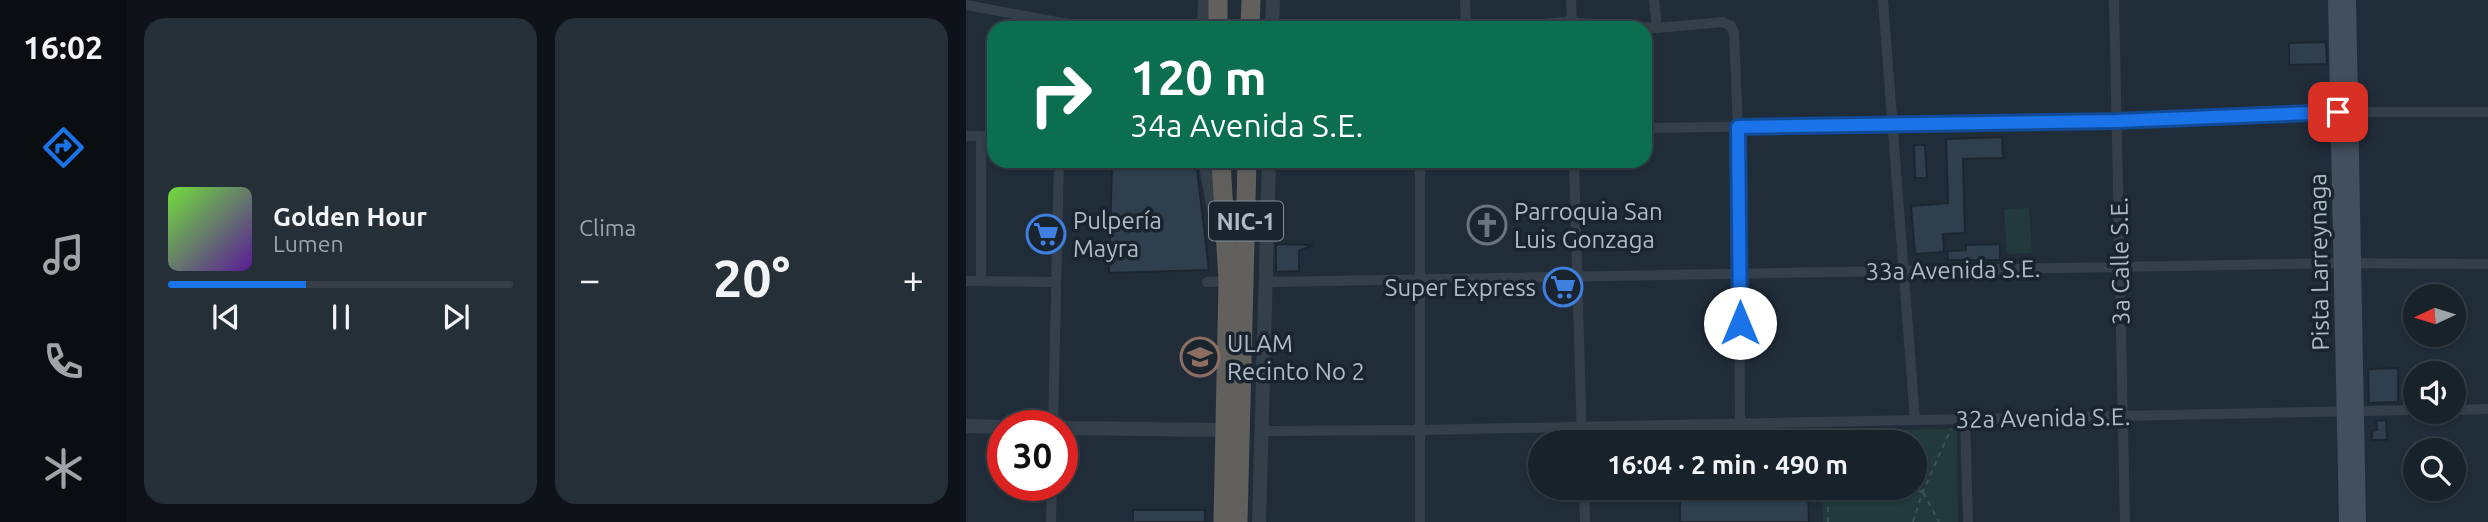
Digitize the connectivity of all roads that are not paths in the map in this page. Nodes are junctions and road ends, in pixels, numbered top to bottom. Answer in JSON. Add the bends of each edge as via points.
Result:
{"nodes":[{"id":1,"x":1205,"y":0,"type":"edge"},
{"id":2,"x":1218,"y":0,"type":"edge"},
{"id":3,"x":1251,"y":0,"type":"edge"},
{"id":4,"x":1273,"y":0,"type":"edge"},
{"id":5,"x":1465,"y":0,"type":"edge"},
{"id":6,"x":1572,"y":0,"type":"edge"},
{"id":7,"x":1654,"y":0,"type":"edge"},
{"id":8,"x":1883,"y":0,"type":"edge"},
{"id":9,"x":2114,"y":0,"type":"edge"},
{"id":10,"x":2336,"y":0,"type":"edge"},
{"id":11,"x":2348,"y":0,"type":"edge"},
{"id":12,"x":966,"y":5,"type":"edge"},
{"id":13,"x":1039,"y":21,"type":"edge"},
{"id":14,"x":1204,"y":21,"type":"edge"},
{"id":15,"x":1218,"y":21,"type":"edge"},
{"id":16,"x":1250,"y":21,"type":"edge"},
{"id":17,"x":1272,"y":21,"type":"edge"},
{"id":18,"x":1466,"y":21,"type":"edge"},
{"id":19,"x":1572,"y":21,"type":"edge"},
{"id":20,"x":1652,"y":28,"type":"edge"},
{"id":21,"x":1657,"y":28,"type":"junction"},
{"id":22,"x":2345,"y":112,"type":"junction"},
{"id":23,"x":2488,"y":113,"type":"edge"},
{"id":24,"x":2116,"y":121,"type":"junction"},
{"id":25,"x":1892,"y":124,"type":"junction"},
{"id":26,"x":1738,"y":127,"type":"junction"},
{"id":27,"x":1652,"y":128,"type":"edge"},
{"id":28,"x":966,"y":136,"type":"edge"},
{"id":29,"x":981,"y":136,"type":"junction"},
{"id":30,"x":987,"y":136,"type":"edge"},
{"id":31,"x":1059,"y":168,"type":"edge"},
{"id":32,"x":1207,"y":168,"type":"edge"},
{"id":33,"x":1221,"y":168,"type":"edge"},
{"id":34,"x":1247,"y":168,"type":"edge"},
{"id":35,"x":1269,"y":168,"type":"edge"},
{"id":36,"x":1420,"y":168,"type":"edge"},
{"id":37,"x":1574,"y":168,"type":"edge"},
{"id":38,"x":2347,"y":263,"type":"junction"},
{"id":39,"x":2488,"y":264,"type":"edge"},
{"id":40,"x":2120,"y":268,"type":"junction"},
{"id":41,"x":1903,"y":270,"type":"junction"},
{"id":42,"x":1740,"y":273,"type":"junction"},
{"id":43,"x":1576,"y":275,"type":"junction"},
{"id":44,"x":1419,"y":279,"type":"junction"},
{"id":45,"x":966,"y":281,"type":"edge"},
{"id":46,"x":981,"y":281,"type":"junction"},
{"id":47,"x":1228,"y":281,"type":"junction"},
{"id":48,"x":1056,"y":282,"type":"junction"},
{"id":49,"x":1207,"y":282,"type":"dead end"},
{"id":50,"x":1265,"y":282,"type":"junction"},
{"id":51,"x":2488,"y":409,"type":"edge"},
{"id":52,"x":1053,"y":410,"type":"edge"},
{"id":53,"x":2403,"y":410,"type":"edge"},
{"id":54,"x":2466,"y":410,"type":"edge"},
{"id":55,"x":2351,"y":411,"type":"junction"},
{"id":56,"x":2123,"y":417,"type":"junction"},
{"id":57,"x":1914,"y":420,"type":"junction"},
{"id":58,"x":1960,"y":420,"type":"junction"},
{"id":59,"x":1740,"y":423,"type":"junction"},
{"id":60,"x":966,"y":426,"type":"edge"},
{"id":61,"x":1582,"y":426,"type":"junction"},
{"id":62,"x":987,"y":427,"type":"edge"},
{"id":63,"x":1078,"y":428,"type":"edge"},
{"id":64,"x":1226,"y":430,"type":"junction"},
{"id":65,"x":1420,"y":430,"type":"junction"},
{"id":66,"x":1582,"y":430,"type":"edge"},
{"id":67,"x":1261,"y":432,"type":"junction"},
{"id":68,"x":1260,"y":465,"type":"junction"},
{"id":69,"x":1584,"y":500,"type":"edge"},
{"id":70,"x":1052,"y":501,"type":"edge"},
{"id":71,"x":1051,"y":522,"type":"edge"},
{"id":72,"x":1223,"y":522,"type":"edge"},
{"id":73,"x":1238,"y":522,"type":"edge"},
{"id":74,"x":1259,"y":522,"type":"edge"},
{"id":75,"x":1420,"y":522,"type":"edge"},
{"id":76,"x":1585,"y":522,"type":"edge"},
{"id":77,"x":1968,"y":522,"type":"edge"},
{"id":78,"x":2125,"y":522,"type":"edge"},
{"id":79,"x":2347,"y":522,"type":"edge"},
{"id":80,"x":2358,"y":522,"type":"edge"}],
"edges":[{"from":1,"to":14,"type":"street"},
{"from":2,"to":15,"type":"highway"},
{"from":3,"to":16,"type":"highway"},
{"from":4,"to":17,"type":"street"},
{"from":5,"to":18,"type":"street"},
{"from":6,"to":19,"type":"street"},
{"from":7,"to":21,"type":"street"},
{"from":8,"to":25,"type":"street"},
{"from":9,"to":24,"type":"street","name":"3a Calle S.E."},
{"from":10,"to":22,"type":"main road","name":"Pista Larreynaga"},
{"from":11,"to":22,"type":"main road","name":"Pista Larreynaga"},
{"from":12,"to":13,"type":"street"},
{"from":20,"to":21,"type":"street"},
{"from":21,"to":26,"type":"street","via":[[1723,22],[1731,26]]},
{"from":22,"to":23,"type":"street"},
{"from":22,"to":24,"type":"street"},
{"from":22,"to":38,"type":"main road","name":"Pista Larreynaga"},
{"from":24,"to":25,"type":"street"},
{"from":24,"to":40,"type":"street","name":"3a Calle S.E."},
{"from":25,"to":26,"type":"street"},
{"from":25,"to":41,"type":"street"},
{"from":26,"to":27,"type":"street"},
{"from":26,"to":42,"type":"street"},
{"from":28,"to":29,"type":"street"},
{"from":29,"to":30,"type":"street"},
{"from":29,"to":46,"type":"street"},
{"from":31,"to":48,"type":"street"},
{"from":32,"to":47,"type":"street","number":"NIC-1"},
{"from":33,"to":47,"type":"highway","number":"NIC-1"},
{"from":34,"to":73,"type":"highway","number":"NIC-1"},
{"from":35,"to":50,"type":"street"},
{"from":36,"to":44,"type":"street"},
{"from":37,"to":43,"type":"street"},
{"from":38,"to":39,"type":"street","name":"33a Avenida S.E."},
{"from":38,"to":40,"type":"street","name":"33a Avenida S.E."},
{"from":38,"to":55,"type":"main road","name":"Pista Larreynaga"},
{"from":40,"to":41,"type":"street","name":"33a Avenida S.E."},
{"from":40,"to":56,"type":"street","name":"3a Calle S.E."},
{"from":41,"to":42,"type":"street","name":"33a Avenida S.E."},
{"from":41,"to":57,"type":"street"},
{"from":42,"to":43,"type":"street","name":"33a Avenida S.E."},
{"from":42,"to":59,"type":"street"},
{"from":43,"to":44,"type":"street","name":"33a Avenida S.E."},
{"from":43,"to":61,"type":"street"},
{"from":44,"to":50,"type":"street","name":"33a Avenida S.E."},
{"from":44,"to":65,"type":"street"},
{"from":45,"to":46,"type":"street"},
{"from":46,"to":48,"type":"street"},
{"from":47,"to":49,"type":"street"},
{"from":47,"to":64,"type":"highway","number":"NIC-1"},
{"from":48,"to":52,"type":"street"},
{"from":50,"to":67,"type":"street"},
{"from":51,"to":54,"type":"street"},
{"from":53,"to":55,"type":"street","name":"32a Avenida S.E."},
{"from":55,"to":56,"type":"street","name":"32a Avenida S.E."},
{"from":55,"to":79,"type":"main road","name":"Pista Larreynaga"},
{"from":55,"to":80,"type":"main road","name":"Pista Larreynaga"},
{"from":56,"to":58,"type":"street","name":"32a Avenida S.E."},
{"from":56,"to":78,"type":"street","name":"3a Calle S.E."},
{"from":57,"to":58,"type":"street","name":"32a Avenida S.E."},
{"from":57,"to":59,"type":"street","name":"32a Avenida S.E."},
{"from":58,"to":77,"type":"street"},
{"from":59,"to":61,"type":"street","name":"32a Avenida S.E."},
{"from":60,"to":62,"type":"street"},
{"from":61,"to":65,"type":"street","name":"32a Avenida S.E."},
{"from":61,"to":66,"type":"street"},
{"from":63,"to":64,"type":"street"},
{"from":64,"to":72,"type":"highway","number":"NIC-1"},
{"from":65,"to":67,"type":"street","name":"32a Avenida S.E."},
{"from":65,"to":75,"type":"street"},
{"from":67,"to":68,"type":"street"},
{"from":68,"to":73,"type":"street"},
{"from":68,"to":74,"type":"street"},
{"from":69,"to":76,"type":"street"},
{"from":70,"to":71,"type":"street"}]}
